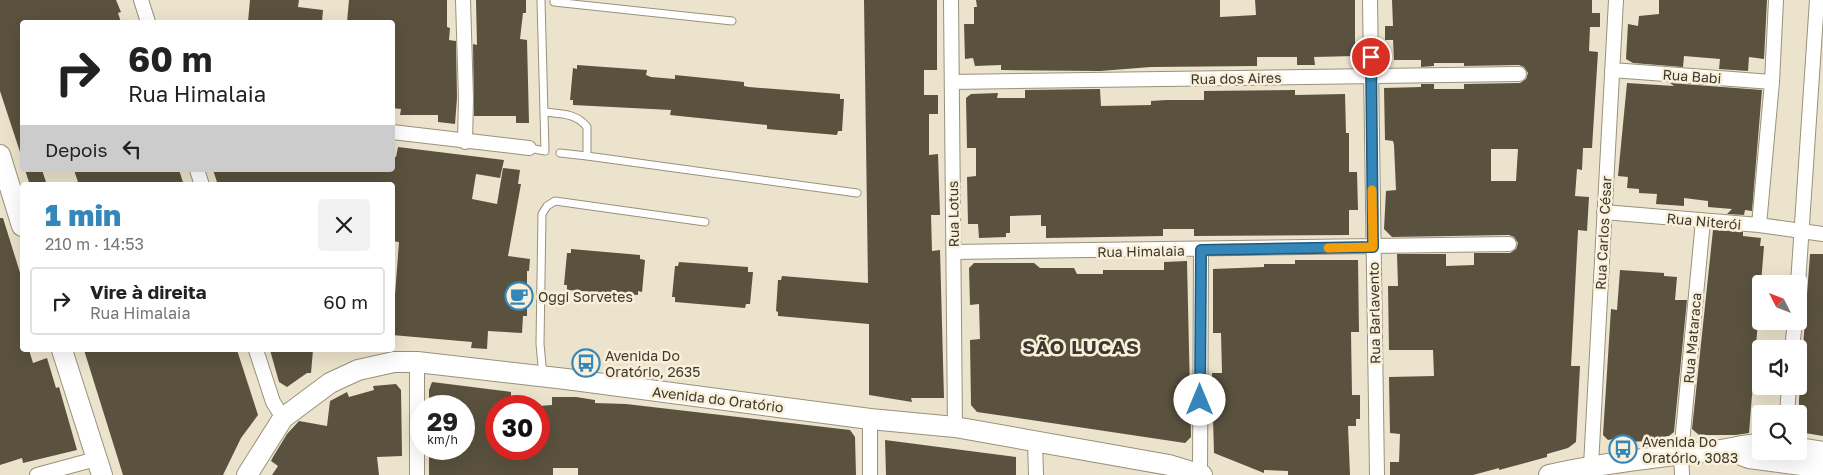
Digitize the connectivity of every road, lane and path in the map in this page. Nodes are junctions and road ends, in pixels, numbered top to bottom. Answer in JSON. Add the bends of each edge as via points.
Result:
{"nodes":[{"id":1,"x":141,"y":0,"type":"edge"},
{"id":2,"x":463,"y":0,"type":"edge"},
{"id":3,"x":541,"y":0,"type":"edge"},
{"id":4,"x":554,"y":0,"type":"edge"},
{"id":5,"x":951,"y":0,"type":"edge"},
{"id":6,"x":1370,"y":0,"type":"edge"},
{"id":7,"x":1616,"y":0,"type":"edge"},
{"id":8,"x":1776,"y":0,"type":"edge"},
{"id":9,"x":1817,"y":0,"type":"edge"},
{"id":10,"x":147,"y":20,"type":"edge"},
{"id":11,"x":732,"y":21,"type":"dead end"},
{"id":12,"x":1612,"y":70,"type":"junction"},
{"id":13,"x":1520,"y":74,"type":"dead end"},
{"id":14,"x":1371,"y":76,"type":"junction"},
{"id":15,"x":952,"y":82,"type":"junction"},
{"id":16,"x":1772,"y":82,"type":"junction"},
{"id":17,"x":544,"y":112,"type":"junction"},
{"id":18,"x":395,"y":132,"type":"edge"},
{"id":19,"x":465,"y":142,"type":"junction"},
{"id":20,"x":529,"y":148,"type":"joint"},
{"id":21,"x":560,"y":153,"type":"dead end"},
{"id":22,"x":0,"y":155,"type":"edge"},
{"id":23,"x":587,"y":156,"type":"junction"},
{"id":24,"x":857,"y":193,"type":"dead end"},
{"id":25,"x":1604,"y":212,"type":"junction"},
{"id":26,"x":20,"y":220,"type":"edge"},
{"id":27,"x":1703,"y":221,"type":"junction"},
{"id":28,"x":706,"y":222,"type":"dead end"},
{"id":29,"x":1760,"y":225,"type":"junction"},
{"id":30,"x":1803,"y":232,"type":"junction"},
{"id":31,"x":1823,"y":234,"type":"edge"},
{"id":32,"x":1509,"y":244,"type":"dead end"},
{"id":33,"x":1373,"y":247,"type":"junction"},
{"id":34,"x":1201,"y":250,"type":"junction"},
{"id":35,"x":954,"y":252,"type":"junction"},
{"id":36,"x":1799,"y":275,"type":"edge"},
{"id":37,"x":63,"y":352,"type":"edge"},
{"id":38,"x":257,"y":352,"type":"edge"},
{"id":39,"x":417,"y":362,"type":"junction"},
{"id":40,"x":542,"y":376,"type":"junction"},
{"id":41,"x":283,"y":418,"type":"junction"},
{"id":42,"x":870,"y":419,"type":"junction"},
{"id":43,"x":955,"y":427,"type":"junction"},
{"id":44,"x":1035,"y":441,"type":"junction"},
{"id":45,"x":1752,"y":445,"type":"edge"},
{"id":46,"x":1807,"y":449,"type":"edge"},
{"id":47,"x":1728,"y":450,"type":"junction"},
{"id":48,"x":1823,"y":452,"type":"edge"},
{"id":49,"x":1682,"y":454,"type":"junction"},
{"id":50,"x":1591,"y":466,"type":"junction"},
{"id":51,"x":99,"y":467,"type":"edge"},
{"id":52,"x":1823,"y":468,"type":"edge"},
{"id":53,"x":37,"y":475,"type":"edge"},
{"id":54,"x":247,"y":475,"type":"edge"},
{"id":55,"x":417,"y":475,"type":"edge"},
{"id":56,"x":870,"y":475,"type":"edge"},
{"id":57,"x":1036,"y":475,"type":"edge"},
{"id":58,"x":1201,"y":475,"type":"edge"},
{"id":59,"x":1377,"y":475,"type":"edge"},
{"id":60,"x":1549,"y":475,"type":"edge"},
{"id":61,"x":1682,"y":475,"type":"edge"}],
"edges":[{"from":1,"to":10,"type":"street"},
{"from":2,"to":19,"type":"street"},
{"from":3,"to":17,"type":"lane"},
{"from":4,"to":11,"type":"lane"},
{"from":5,"to":15,"type":"street","name":"Rua Lotus"},
{"from":6,"to":14,"type":"street","name":"Rua Barlavento"},
{"from":7,"to":12,"type":"street","name":"Rua Carlos César"},
{"from":8,"to":16,"type":"street"},
{"from":9,"to":30,"type":"street"},
{"from":12,"to":16,"type":"street","name":"Rua Babi"},
{"from":12,"to":25,"type":"street","name":"Rua Carlos César"},
{"from":13,"to":14,"type":"street","name":"Rua dos Aires"},
{"from":14,"to":15,"type":"street","name":"Rua dos Aires"},
{"from":14,"to":33,"type":"street","name":"Rua Barlavento"},
{"from":15,"to":35,"type":"street","name":"Rua Lotus"},
{"from":16,"to":29,"type":"street"},
{"from":17,"to":20,"type":"lane","via":[[545,151]]},
{"from":17,"to":23,"type":"lane","via":[[571,115],[581,120],[587,127]]},
{"from":18,"to":19,"type":"street"},
{"from":19,"to":20,"type":"street"},
{"from":21,"to":23,"type":"lane"},
{"from":22,"to":26,"type":"main road"},
{"from":23,"to":24,"type":"lane"},
{"from":25,"to":27,"type":"street","name":"Rua Niterói"},
{"from":25,"to":50,"type":"street","name":"Rua Carlos César"},
{"from":27,"to":29,"type":"street","name":"Rua Niterói"},
{"from":27,"to":49,"type":"street","name":"Rua Mataraca"},
{"from":28,"to":40,"type":"lane","via":[[555,201],[547,206],[542,214]]},
{"from":29,"to":30,"type":"street","name":"Rua Niterói"},
{"from":30,"to":31,"type":"street","name":"Rua Niterói"},
{"from":30,"to":36,"type":"street"},
{"from":32,"to":33,"type":"street","name":"Rua Himalaia"},
{"from":33,"to":34,"type":"street","name":"Rua Himalaia"},
{"from":33,"to":59,"type":"street","name":"Rua Barlavento"},
{"from":34,"to":35,"type":"street","name":"Rua Himalaia"},
{"from":34,"to":58,"type":"street"},
{"from":35,"to":43,"type":"street","name":"Rua Lotus"},
{"from":37,"to":51,"type":"main road"},
{"from":38,"to":41,"type":"street","via":[[273,402]]},
{"from":39,"to":40,"type":"main road","name":"Avenida do Oratório"},
{"from":39,"to":41,"type":"main road","name":"Avenida do Oratório","via":[[394,362],[358,370],[330,383]]},
{"from":39,"to":55,"type":"street"},
{"from":40,"to":42,"type":"main road","name":"Avenida do Oratório"},
{"from":41,"to":54,"type":"main road","name":"Avenida do Oratório"},
{"from":42,"to":43,"type":"main road","name":"Avenida do Oratório"},
{"from":42,"to":56,"type":"street"},
{"from":43,"to":44,"type":"main road","name":"Avenida do Oratório"},
{"from":44,"to":57,"type":"street"},
{"from":44,"to":58,"type":"main road","name":"Avenida do Oratório","via":[[1169,465]]},
{"from":45,"to":47,"type":"main road"},
{"from":46,"to":48,"type":"main road"},
{"from":47,"to":49,"type":"main road"},
{"from":47,"to":52,"type":"main road","via":[[1750,458]]},
{"from":49,"to":50,"type":"main road"},
{"from":49,"to":61,"type":"street","name":"Rua Mataraca"},
{"from":50,"to":60,"type":"main road"},
{"from":51,"to":53,"type":"street"}]}
